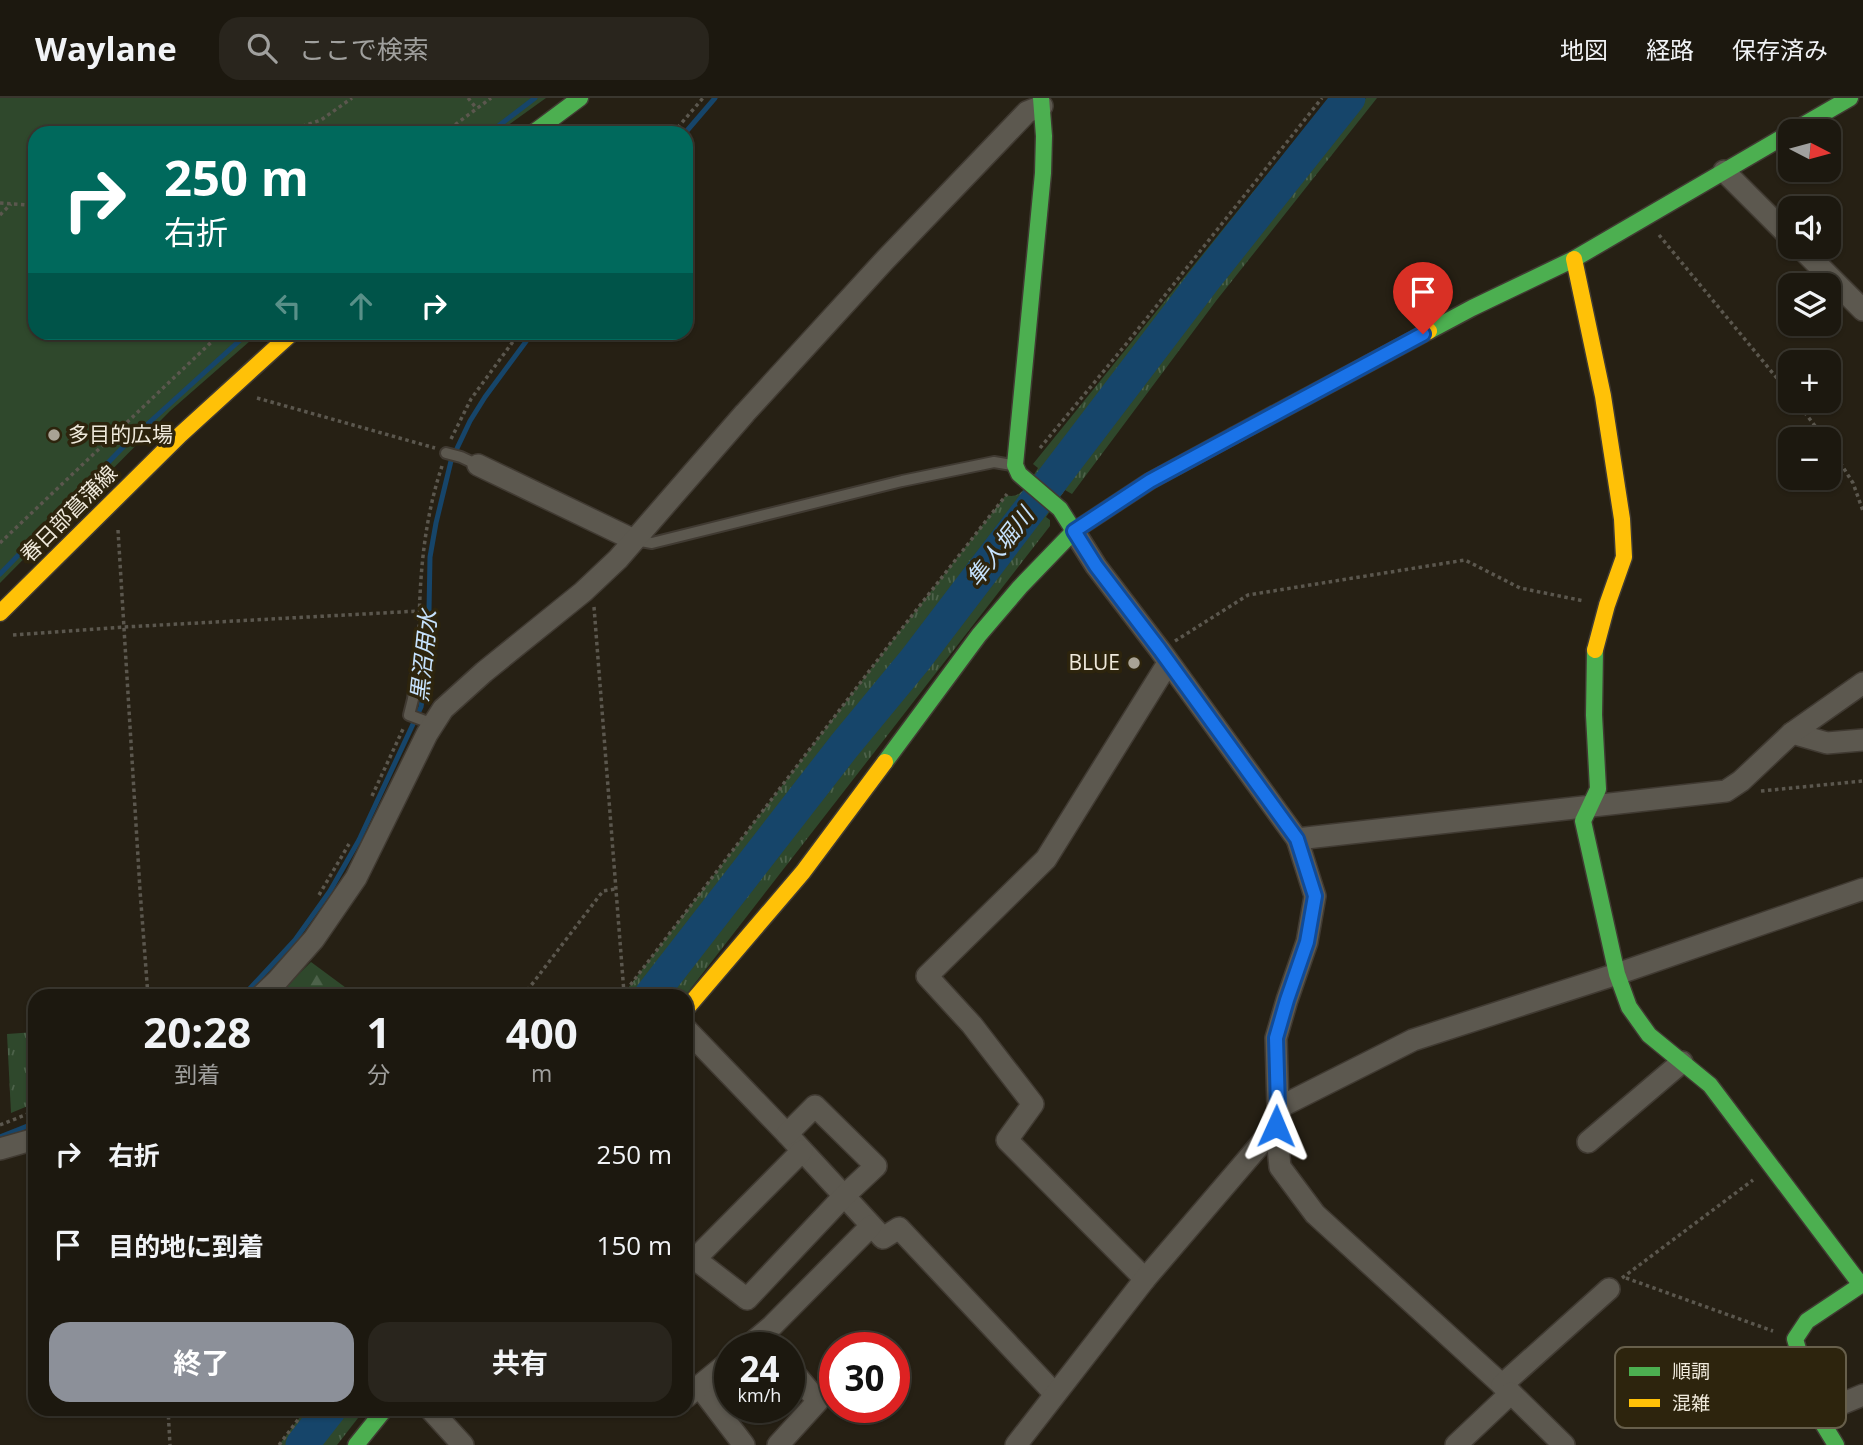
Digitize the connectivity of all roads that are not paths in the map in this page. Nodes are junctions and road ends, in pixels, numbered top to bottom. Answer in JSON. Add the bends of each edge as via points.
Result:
{"nodes":[{"id":1,"x":580,"y":98,"type":"edge"},
{"id":2,"x":1850,"y":98,"type":"edge"},
{"id":3,"x":1042,"y":102,"type":"edge"},
{"id":4,"x":1814,"y":119,"type":"edge"},
{"id":5,"x":542,"y":126,"type":"edge"},
{"id":6,"x":1778,"y":140,"type":"edge"},
{"id":7,"x":1724,"y":171,"type":"junction"},
{"id":8,"x":1778,"y":225,"type":"edge"},
{"id":9,"x":1574,"y":259,"type":"junction"},
{"id":10,"x":1812,"y":259,"type":"edge"},
{"id":11,"x":1863,"y":310,"type":"edge"},
{"id":12,"x":284,"y":340,"type":"edge"},
{"id":13,"x":459,"y":457,"type":"road end"},
{"id":14,"x":1019,"y":473,"type":"junction"},
{"id":15,"x":1074,"y":531,"type":"junction"},
{"id":16,"x":634,"y":540,"type":"junction"},
{"id":17,"x":0,"y":613,"type":"edge"},
{"id":18,"x":419,"y":656,"type":"road end"},
{"id":19,"x":1164,"y":657,"type":"junction"},
{"id":20,"x":1863,"y":683,"type":"edge"},
{"id":21,"x":419,"y":719,"type":"junction"},
{"id":22,"x":1792,"y":733,"type":"junction"},
{"id":23,"x":1863,"y":740,"type":"edge"},
{"id":24,"x":1591,"y":806,"type":"junction"},
{"id":25,"x":1297,"y":839,"type":"junction"},
{"id":26,"x":1863,"y":889,"type":"edge"},
{"id":27,"x":1617,"y":974,"type":"junction"},
{"id":28,"x":257,"y":987,"type":"edge"},
{"id":29,"x":693,"y":1001,"type":"edge"},
{"id":30,"x":693,"y":1036,"type":"edge"},
{"id":31,"x":1682,"y":1062,"type":"junction"},
{"id":32,"x":1277,"y":1117,"type":"junction"},
{"id":33,"x":787,"y":1134,"type":"junction"},
{"id":34,"x":28,"y":1141,"type":"edge"},
{"id":35,"x":1588,"y":1142,"type":"dead end"},
{"id":36,"x":0,"y":1149,"type":"edge"},
{"id":37,"x":802,"y":1151,"type":"junction"},
{"id":38,"x":844,"y":1196,"type":"junction"},
{"id":39,"x":871,"y":1226,"type":"junction"},
{"id":40,"x":1145,"y":1279,"type":"junction"},
{"id":41,"x":1616,"y":1283,"type":"road end"},
{"id":42,"x":1862,"y":1284,"type":"edge"},
{"id":43,"x":770,"y":1332,"type":"edge"},
{"id":44,"x":1797,"y":1347,"type":"edge"},
{"id":45,"x":714,"y":1374,"type":"edge"},
{"id":46,"x":805,"y":1386,"type":"edge"},
{"id":47,"x":1506,"y":1389,"type":"junction"},
{"id":48,"x":693,"y":1391,"type":"edge"},
{"id":49,"x":693,"y":1393,"type":"edge"},
{"id":50,"x":1055,"y":1394,"type":"junction"},
{"id":51,"x":1863,"y":1395,"type":"edge"},
{"id":52,"x":1846,"y":1402,"type":"edge"},
{"id":53,"x":805,"y":1415,"type":"edge"},
{"id":54,"x":379,"y":1416,"type":"edge"},
{"id":55,"x":436,"y":1416,"type":"edge"},
{"id":56,"x":798,"y":1423,"type":"edge"},
{"id":57,"x":1826,"y":1428,"type":"edge"},
{"id":58,"x":356,"y":1445,"type":"edge"},
{"id":59,"x":463,"y":1445,"type":"edge"},
{"id":60,"x":744,"y":1445,"type":"edge"},
{"id":61,"x":778,"y":1445,"type":"edge"},
{"id":62,"x":1016,"y":1445,"type":"edge"},
{"id":63,"x":1456,"y":1445,"type":"edge"},
{"id":64,"x":1564,"y":1445,"type":"edge"},
{"id":65,"x":1836,"y":1445,"type":"edge"}],
"edges":[{"from":1,"to":5,"type":"street"},
{"from":2,"to":4,"type":"street"},
{"from":3,"to":14,"type":"street","via":[[1043,173]]},
{"from":3,"to":16,"type":"street","via":[[1027,112],[885,260]]},
{"from":6,"to":7,"type":"street"},
{"from":7,"to":8,"type":"street"},
{"from":7,"to":9,"type":"street"},
{"from":9,"to":15,"type":"street","via":[[1275,412],[1150,481]]},
{"from":9,"to":24,"type":"street","via":[[1603,396],[1624,557],[1594,653],[1598,789]]},
{"from":10,"to":11,"type":"street"},
{"from":12,"to":17,"type":"street","name":"春日部菖蒲線","via":[[111,501]]},
{"from":13,"to":16,"type":"street"},
{"from":14,"to":15,"type":"street","via":[[1060,509]]},
{"from":14,"to":16,"type":"lane","via":[[994,462],[652,543]]},
{"from":15,"to":19,"type":"street"},
{"from":15,"to":29,"type":"street","via":[[979,635],[803,872]]},
{"from":16,"to":21,"type":"street","via":[[583,592],[443,709]]},
{"from":18,"to":21,"type":"lane","via":[[414,699]]},
{"from":19,"to":25,"type":"street"},
{"from":19,"to":40,"type":"street","via":[[1046,859],[928,976],[1033,1104],[1007,1140]]},
{"from":20,"to":22,"type":"street"},
{"from":21,"to":28,"type":"street","via":[[356,878],[314,939],[277,981]]},
{"from":22,"to":23,"type":"street","via":[[1827,743]]},
{"from":22,"to":24,"type":"street","via":[[1726,791]]},
{"from":24,"to":25,"type":"street"},
{"from":24,"to":27,"type":"street","via":[[1583,821]]},
{"from":25,"to":32,"type":"street","via":[[1315,896],[1307,942],[1276,1038]]},
{"from":26,"to":27,"type":"street"},
{"from":27,"to":31,"type":"street","via":[[1629,1007],[1649,1035]]},
{"from":27,"to":32,"type":"street","via":[[1413,1040]]},
{"from":30,"to":33,"type":"street"},
{"from":31,"to":35,"type":"street"},
{"from":31,"to":42,"type":"street","via":[[1710,1085]]},
{"from":32,"to":40,"type":"street"},
{"from":32,"to":47,"type":"street","via":[[1280,1167],[1315,1214]]},
{"from":33,"to":37,"type":"street"},
{"from":33,"to":38,"type":"street","via":[[816,1106],[876,1166]]},
{"from":34,"to":36,"type":"street"},
{"from":37,"to":38,"type":"street"},
{"from":37,"to":38,"type":"street","via":[[695,1259],[747,1299]]},
{"from":38,"to":39,"type":"street"},
{"from":39,"to":43,"type":"street"},
{"from":39,"to":50,"type":"street","via":[[883,1238],[899,1228]]},
{"from":40,"to":50,"type":"street"},
{"from":41,"to":47,"type":"street"},
{"from":42,"to":44,"type":"street","via":[[1807,1321],[1795,1339]]},
{"from":45,"to":48,"type":"street"},
{"from":46,"to":53,"type":"street","via":[[818,1401]]},
{"from":47,"to":63,"type":"street"},
{"from":47,"to":64,"type":"street"},
{"from":49,"to":60,"type":"street"},
{"from":50,"to":62,"type":"street"},
{"from":51,"to":52,"type":"street"},
{"from":54,"to":58,"type":"street"},
{"from":55,"to":59,"type":"street"},
{"from":56,"to":61,"type":"street"},
{"from":57,"to":65,"type":"street"}]}
